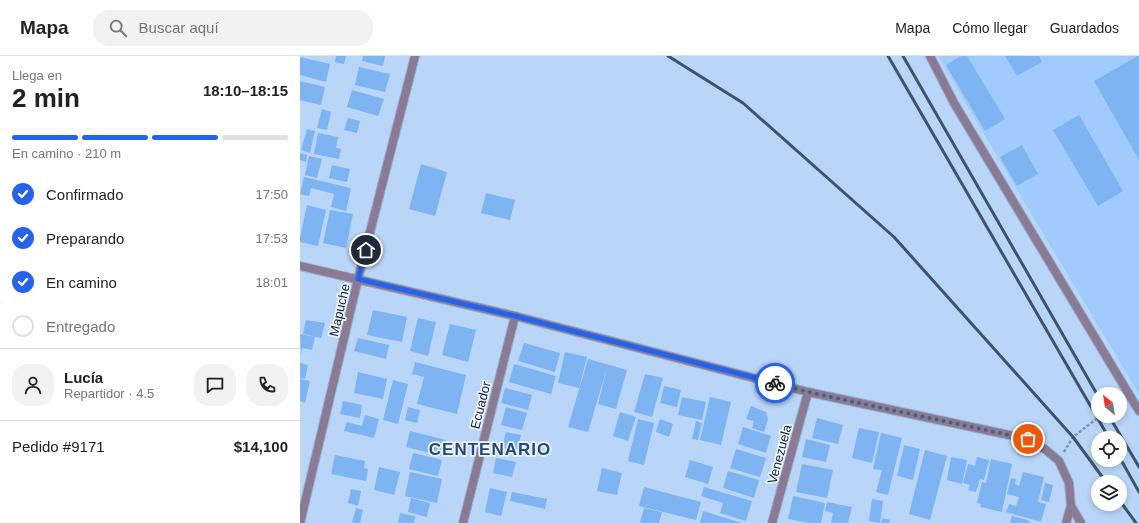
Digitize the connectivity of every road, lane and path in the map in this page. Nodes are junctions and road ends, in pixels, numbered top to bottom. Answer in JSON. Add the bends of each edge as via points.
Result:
{"nodes":[{"id":1,"x":415,"y":56,"type":"edge"},
{"id":2,"x":930,"y":56,"type":"edge"},
{"id":3,"x":300,"y":266,"type":"edge"},
{"id":4,"x":358,"y":279,"type":"junction"},
{"id":5,"x":515,"y":316,"type":"junction"},
{"id":6,"x":808,"y":392,"type":"junction"},
{"id":7,"x":1139,"y":411,"type":"edge"},
{"id":8,"x":1091,"y":423,"type":"edge"},
{"id":9,"x":1059,"y":461,"type":"junction"},
{"id":10,"x":1071,"y":506,"type":"junction"},
{"id":11,"x":300,"y":523,"type":"edge"},
{"id":12,"x":463,"y":523,"type":"edge"},
{"id":13,"x":772,"y":523,"type":"edge"},
{"id":14,"x":1066,"y":523,"type":"edge"},
{"id":15,"x":1081,"y":523,"type":"edge"}],
"edges":[{"from":1,"to":4,"type":"street","name":"Mapuche"},
{"from":2,"to":7,"type":"street","via":[[954,103]]},
{"from":3,"to":4,"type":"street"},
{"from":4,"to":5,"type":"street"},
{"from":4,"to":11,"type":"street","name":"Mapuche"},
{"from":5,"to":6,"type":"street"},
{"from":5,"to":12,"type":"street","name":"Ecuador"},
{"from":6,"to":9,"type":"street","via":[[1028,439]]},
{"from":6,"to":13,"type":"street","name":"Venezuela"},
{"from":8,"to":9,"type":"path","via":[[1073,436]]},
{"from":9,"to":10,"type":"street","via":[[1069,483]]},
{"from":10,"to":14,"type":"street"},
{"from":10,"to":15,"type":"street"}]}
